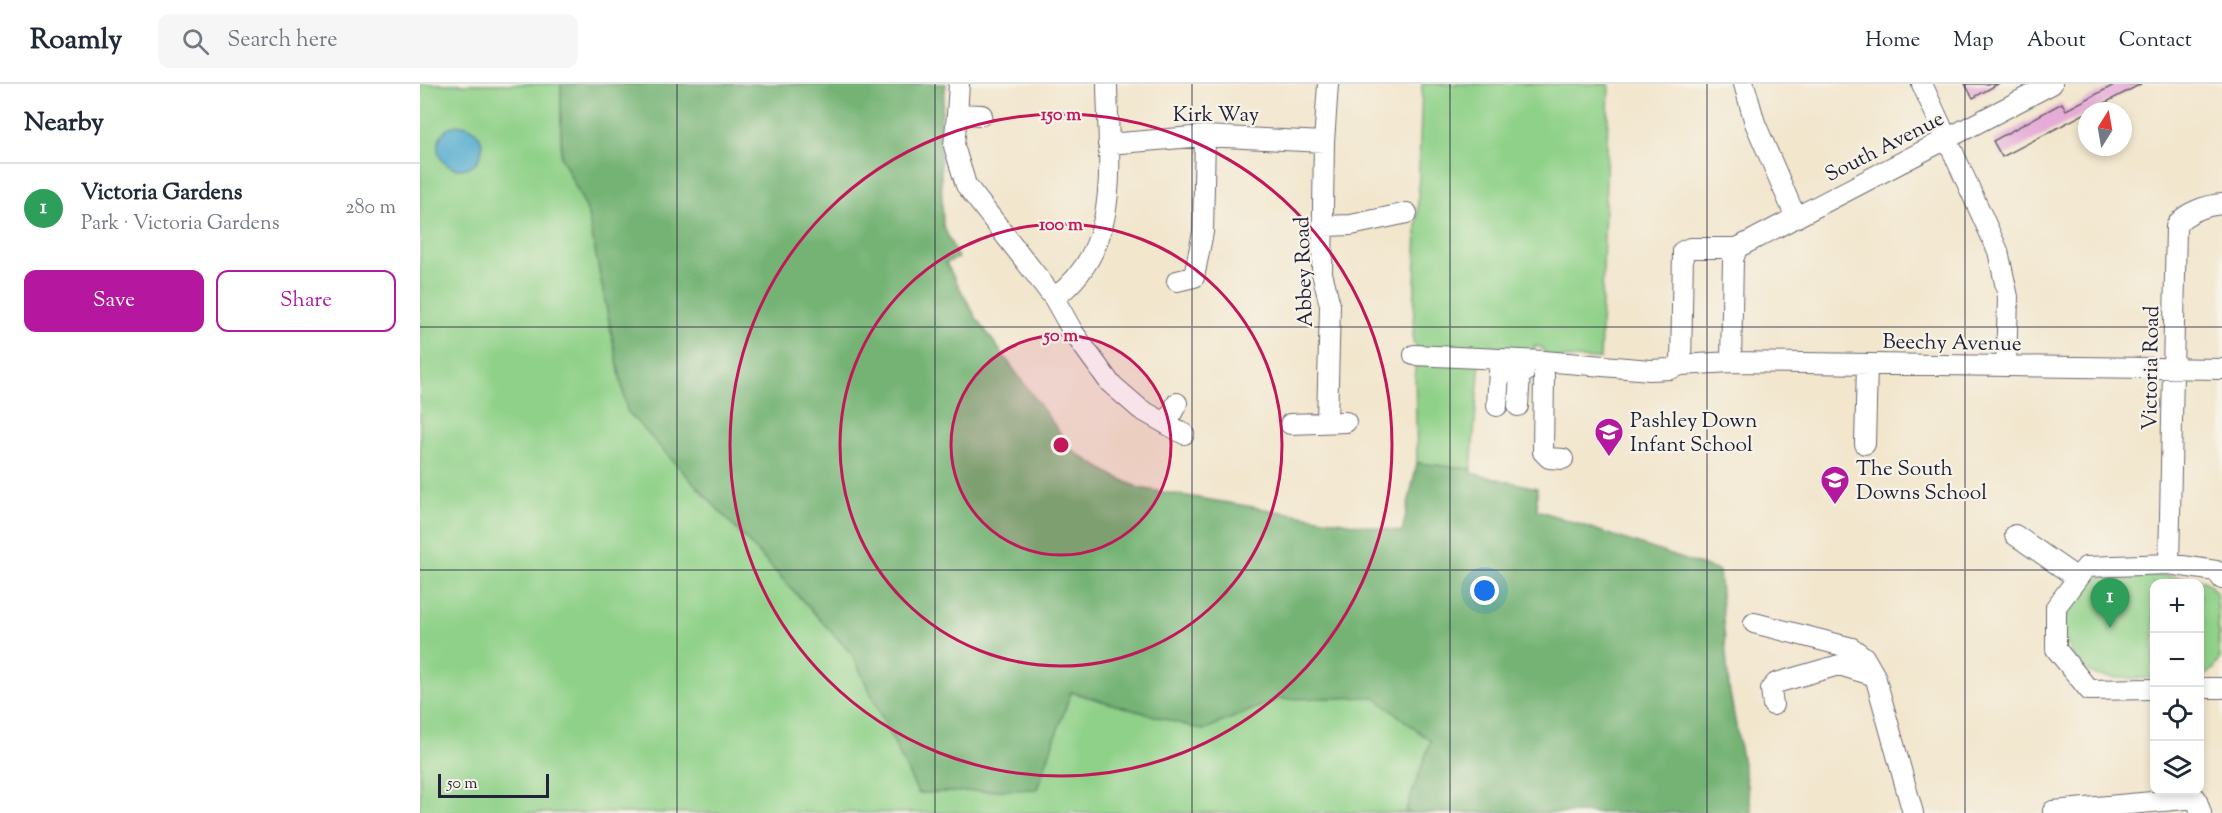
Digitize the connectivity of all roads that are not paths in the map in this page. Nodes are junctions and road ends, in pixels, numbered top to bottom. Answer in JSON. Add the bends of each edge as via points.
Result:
{"nodes":[{"id":1,"x":959,"y":84,"type":"edge"},
{"id":2,"x":1107,"y":84,"type":"edge"},
{"id":3,"x":1328,"y":84,"type":"edge"},
{"id":4,"x":1744,"y":84,"type":"edge"},
{"id":5,"x":1922,"y":84,"type":"edge"},
{"id":6,"x":2052,"y":84,"type":"edge"},
{"id":7,"x":957,"y":114,"type":"junction"},
{"id":8,"x":982,"y":115,"type":"dead end"},
{"id":9,"x":1205,"y":136,"type":"junction"},
{"id":10,"x":1946,"y":141,"type":"junction"},
{"id":11,"x":1324,"y":142,"type":"junction"},
{"id":12,"x":1108,"y":144,"type":"junction"},
{"id":13,"x":2222,"y":204,"type":"edge"},
{"id":14,"x":1407,"y":213,"type":"dead end"},
{"id":15,"x":1796,"y":219,"type":"junction"},
{"id":16,"x":1324,"y":226,"type":"junction"},
{"id":17,"x":1737,"y":248,"type":"junction"},
{"id":18,"x":1192,"y":282,"type":"dead end"},
{"id":19,"x":1054,"y":298,"type":"junction"},
{"id":20,"x":1414,"y":355,"type":"dead end"},
{"id":21,"x":1544,"y":361,"type":"junction"},
{"id":22,"x":1731,"y":362,"type":"junction"},
{"id":23,"x":1681,"y":364,"type":"junction"},
{"id":24,"x":1867,"y":365,"type":"junction"},
{"id":25,"x":2006,"y":366,"type":"junction"},
{"id":26,"x":2174,"y":369,"type":"junction"},
{"id":27,"x":2222,"y":369,"type":"edge"},
{"id":28,"x":1520,"y":373,"type":"junction"},
{"id":29,"x":1177,"y":403,"type":"dead end"},
{"id":30,"x":1497,"y":406,"type":"dead end"},
{"id":31,"x":1518,"y":406,"type":"dead end"},
{"id":32,"x":1167,"y":423,"type":"junction"},
{"id":33,"x":1290,"y":424,"type":"dead end"},
{"id":34,"x":1184,"y":434,"type":"dead end"},
{"id":35,"x":1865,"y":444,"type":"dead end"},
{"id":36,"x":1563,"y":459,"type":"dead end"},
{"id":37,"x":2015,"y":535,"type":"dead end"},
{"id":38,"x":2169,"y":564,"type":"junction"},
{"id":39,"x":2078,"y":578,"type":"junction"},
{"id":40,"x":2222,"y":579,"type":"edge"},
{"id":41,"x":1754,"y":623,"type":"dead end"},
{"id":42,"x":1875,"y":676,"type":"junction"},
{"id":43,"x":2204,"y":688,"type":"edge"},
{"id":44,"x":2222,"y":688,"type":"edge"},
{"id":45,"x":2150,"y":689,"type":"edge"},
{"id":46,"x":1773,"y":705,"type":"dead end"},
{"id":47,"x":2199,"y":805,"type":"edge"},
{"id":48,"x":2054,"y":812,"type":"edge"},
{"id":49,"x":1913,"y":813,"type":"edge"}],
"edges":[{"from":1,"to":7,"type":"street"},
{"from":2,"to":12,"type":"street"},
{"from":3,"to":11,"type":"street","name":"Abbey Road"},
{"from":4,"to":15,"type":"street","via":[[1755,123]]},
{"from":5,"to":10,"type":"street"},
{"from":6,"to":10,"type":"street","name":"South Avenue"},
{"from":7,"to":8,"type":"street"},
{"from":7,"to":19,"type":"street","via":[[954,146],[966,185]]},
{"from":9,"to":11,"type":"street","name":"Kirk Way"},
{"from":9,"to":12,"type":"street","name":"Kirk Way"},
{"from":9,"to":18,"type":"street","via":[[1203,232]]},
{"from":10,"to":15,"type":"street","name":"South Avenue"},
{"from":10,"to":25,"type":"street","via":[[1998,251],[2008,297]]},
{"from":11,"to":16,"type":"street","name":"Abbey Road"},
{"from":12,"to":19,"type":"street","via":[[1104,227],[1082,273]]},
{"from":13,"to":26,"type":"street","name":"Victoria Road","via":[[2195,212],[2176,226]]},
{"from":14,"to":16,"type":"street","via":[[1351,225]]},
{"from":15,"to":17,"type":"street","name":"South Avenue"},
{"from":16,"to":33,"type":"street","name":"Abbey Road","via":[[1322,273],[1330,305],[1336,422]]},
{"from":17,"to":22,"type":"street","via":[[1733,260]]},
{"from":17,"to":23,"type":"street","via":[[1683,251]]},
{"from":19,"to":32,"type":"street","via":[[1110,383],[1140,409]]},
{"from":20,"to":21,"type":"street"},
{"from":21,"to":23,"type":"street","name":"Beechy Avenue","via":[[1650,370]]},
{"from":21,"to":28,"type":"street"},
{"from":21,"to":36,"type":"street","via":[[1543,452],[1549,458]]},
{"from":22,"to":23,"type":"street","name":"Beechy Avenue"},
{"from":22,"to":24,"type":"street","name":"Beechy Avenue"},
{"from":24,"to":25,"type":"street","name":"Beechy Avenue"},
{"from":24,"to":35,"type":"street"},
{"from":25,"to":26,"type":"street","name":"Beechy Avenue"},
{"from":26,"to":27,"type":"street","name":"Beechy Avenue"},
{"from":26,"to":38,"type":"street","name":"Victoria Road"},
{"from":28,"to":30,"type":"street","via":[[1499,371]]},
{"from":28,"to":31,"type":"street"},
{"from":29,"to":32,"type":"street"},
{"from":32,"to":34,"type":"street"},
{"from":37,"to":39,"type":"street"},
{"from":38,"to":39,"type":"street","via":[[2086,567]]},
{"from":38,"to":40,"type":"street","via":[[2216,571]]},
{"from":39,"to":45,"type":"street","via":[[2056,607],[2056,650],[2089,690]]},
{"from":41,"to":42,"type":"street","via":[[1852,648],[1864,657]]},
{"from":42,"to":46,"type":"street","via":[[1839,665],[1776,682],[1771,689]]},
{"from":42,"to":49,"type":"street"},
{"from":43,"to":44,"type":"street"},
{"from":47,"to":48,"type":"street"}]}
